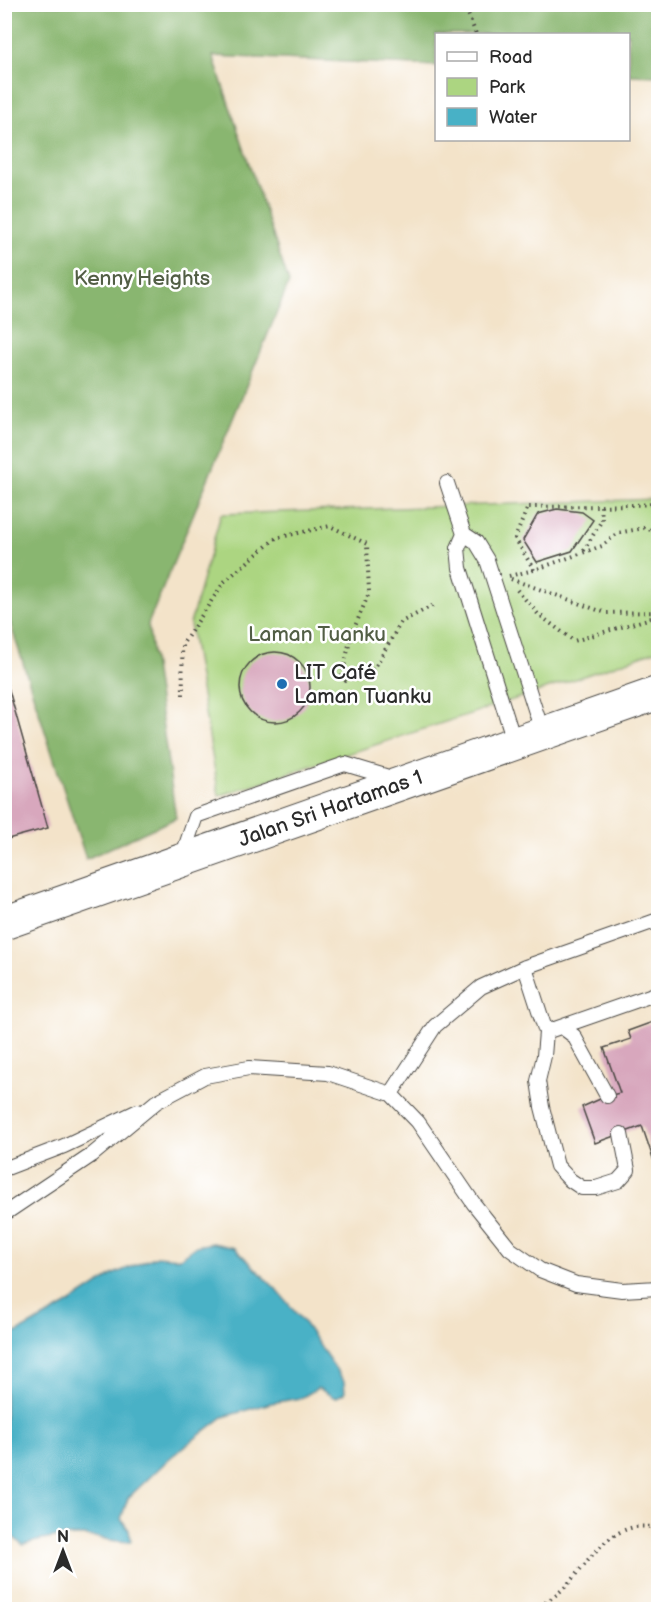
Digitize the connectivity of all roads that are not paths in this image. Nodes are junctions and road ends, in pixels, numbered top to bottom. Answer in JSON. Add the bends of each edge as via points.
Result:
{"nodes":[{"id":1,"x":447,"y":483,"type":"dead end"},
{"id":2,"x":464,"y":534,"type":"junction"},
{"id":3,"x":658,"y":693,"type":"edge"},
{"id":4,"x":529,"y":739,"type":"junction"},
{"id":5,"x":658,"y":920,"type":"edge"},
{"id":6,"x":4,"y":922,"type":"edge"},
{"id":7,"x":525,"y":966,"type":"junction"},
{"id":8,"x":658,"y":993,"type":"edge"},
{"id":9,"x":562,"y":1027,"type":"junction"},
{"id":10,"x":546,"y":1032,"type":"junction"},
{"id":11,"x":391,"y":1094,"type":"junction"},
{"id":12,"x":607,"y":1096,"type":"dead end"},
{"id":13,"x":156,"y":1102,"type":"junction"},
{"id":14,"x":621,"y":1134,"type":"dead end"},
{"id":15,"x":4,"y":1169,"type":"edge"},
{"id":16,"x":4,"y":1214,"type":"edge"},
{"id":17,"x":658,"y":1288,"type":"edge"}],
"edges":[{"from":1,"to":2,"type":"lane"},
{"from":2,"to":4,"type":"lane","via":[[476,542],[487,560]]},
{"from":2,"to":4,"type":"lane","via":[[458,548],[460,568]]},
{"from":3,"to":4,"type":"street","name":"Jalan Sri Hartamas 1"},
{"from":4,"to":6,"type":"street","name":"Jalan Sri Hartamas 1"},
{"from":5,"to":7,"type":"lane"},
{"from":7,"to":10,"type":"lane"},
{"from":7,"to":11,"type":"lane","via":[[481,987],[435,1026]]},
{"from":8,"to":9,"type":"lane"},
{"from":9,"to":10,"type":"lane"},
{"from":9,"to":12,"type":"lane","via":[[574,1036]]},
{"from":10,"to":14,"type":"lane","via":[[538,1081],[557,1166],[582,1188],[618,1181],[628,1170]]},
{"from":11,"to":13,"type":"lane","via":[[328,1073],[249,1068],[205,1076]]},
{"from":11,"to":17,"type":"lane","via":[[418,1122],[510,1249],[540,1270],[576,1284],[622,1290]]},
{"from":13,"to":15,"type":"lane","via":[[64,1146]]},
{"from":13,"to":16,"type":"lane","via":[[92,1155]]}]}
